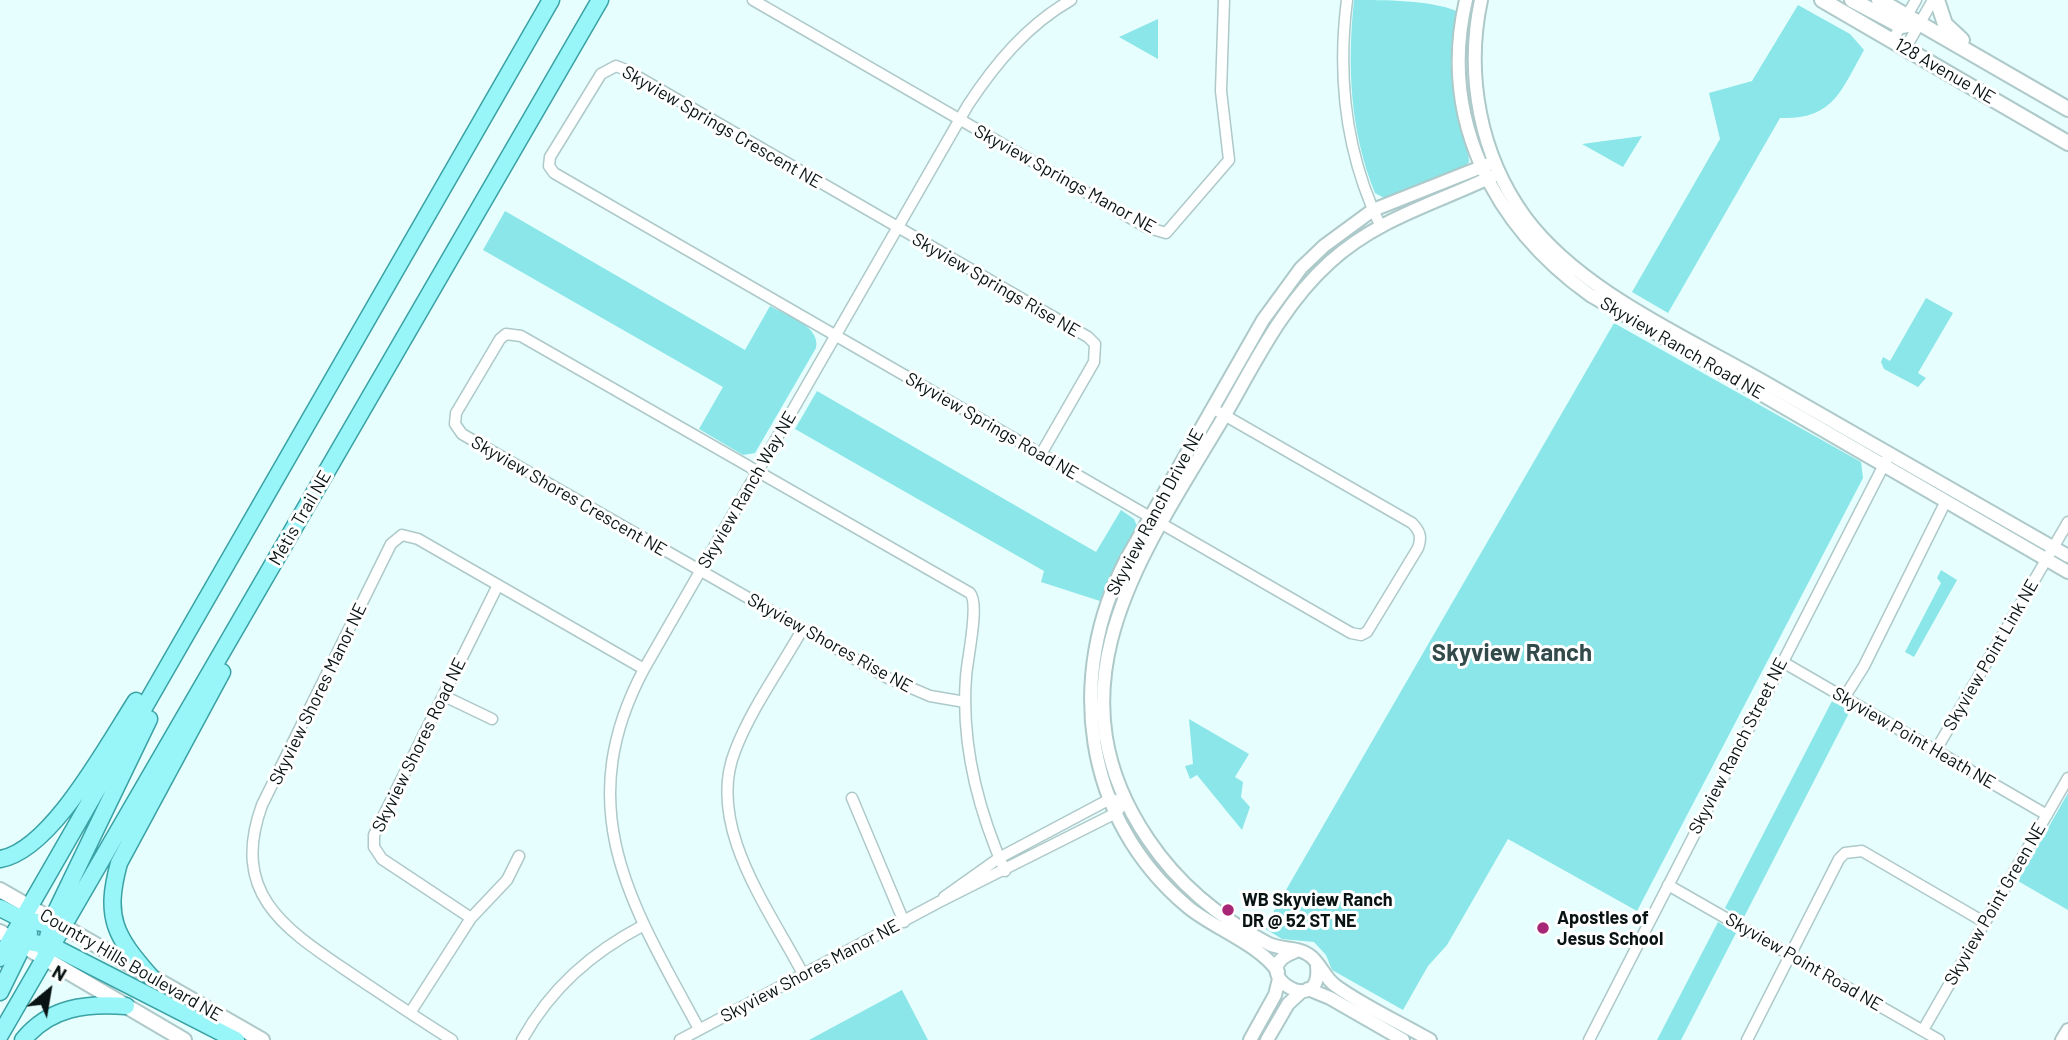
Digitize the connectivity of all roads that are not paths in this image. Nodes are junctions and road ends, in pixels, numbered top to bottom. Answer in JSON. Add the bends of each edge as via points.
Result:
{"nodes":[{"id":1,"x":551,"y":0,"type":"edge"},
{"id":2,"x":600,"y":0,"type":"edge"},
{"id":3,"x":753,"y":0,"type":"edge"},
{"id":4,"x":1071,"y":0,"type":"edge"},
{"id":5,"x":1224,"y":0,"type":"edge"},
{"id":6,"x":1347,"y":0,"type":"edge"},
{"id":7,"x":1466,"y":0,"type":"edge"},
{"id":8,"x":1480,"y":0,"type":"edge"},
{"id":9,"x":1822,"y":0,"type":"edge"},
{"id":10,"x":1852,"y":0,"type":"edge"},
{"id":11,"x":1879,"y":0,"type":"edge"},
{"id":12,"x":1916,"y":0,"type":"edge"},
{"id":13,"x":1935,"y":0,"type":"edge"},
{"id":14,"x":1904,"y":21,"type":"junction"},
{"id":15,"x":1920,"y":23,"type":"junction"},
{"id":16,"x":1899,"y":45,"type":"junction"},
{"id":17,"x":2002,"y":71,"type":"junction"},
{"id":18,"x":2068,"y":109,"type":"edge"},
{"id":19,"x":959,"y":120,"type":"junction"},
{"id":20,"x":2068,"y":143,"type":"edge"},
{"id":21,"x":1497,"y":167,"type":"junction"},
{"id":22,"x":1483,"y":174,"type":"junction"},
{"id":23,"x":1373,"y":210,"type":"junction"},
{"id":24,"x":1380,"y":225,"type":"junction"},
{"id":25,"x":897,"y":228,"type":"junction"},
{"id":26,"x":835,"y":335,"type":"junction"},
{"id":27,"x":1212,"y":408,"type":"junction"},
{"id":28,"x":1224,"y":415,"type":"junction"},
{"id":29,"x":351,"y":430,"type":"junction"},
{"id":30,"x":1041,"y":454,"type":"junction"},
{"id":31,"x":1886,"y":459,"type":"junction"},
{"id":32,"x":757,"y":472,"type":"junction"},
{"id":33,"x":1946,"y":501,"type":"junction"},
{"id":34,"x":1156,"y":520,"type":"junction"},
{"id":35,"x":2068,"y":522,"type":"edge"},
{"id":36,"x":2053,"y":547,"type":"junction"},
{"id":37,"x":2068,"y":556,"type":"edge"},
{"id":38,"x":2046,"y":560,"type":"junction"},
{"id":39,"x":701,"y":571,"type":"junction"},
{"id":40,"x":2068,"y":572,"type":"edge"},
{"id":41,"x":215,"y":583,"type":"junction"},
{"id":42,"x":498,"y":585,"type":"junction"},
{"id":43,"x":199,"y":612,"type":"junction"},
{"id":44,"x":802,"y":630,"type":"junction"},
{"id":45,"x":1780,"y":661,"type":"junction"},
{"id":46,"x":644,"y":669,"type":"junction"},
{"id":47,"x":443,"y":696,"type":"junction"},
{"id":48,"x":1844,"y":698,"type":"junction"},
{"id":49,"x":965,"y":702,"type":"junction"},
{"id":50,"x":492,"y":719,"type":"dead end"},
{"id":51,"x":1936,"y":750,"type":"junction"},
{"id":52,"x":2068,"y":778,"type":"edge"},
{"id":53,"x":852,"y":797,"type":"dead end"},
{"id":54,"x":1110,"y":799,"type":"junction"},
{"id":55,"x":1126,"y":800,"type":"junction"},
{"id":56,"x":1116,"y":813,"type":"junction"},
{"id":57,"x":2047,"y":815,"type":"junction"},
{"id":58,"x":519,"y":856,"type":"dead end"},
{"id":59,"x":999,"y":858,"type":"junction"},
{"id":60,"x":0,"y":859,"type":"edge"},
{"id":61,"x":1005,"y":871,"type":"junction"},
{"id":62,"x":1668,"y":885,"type":"junction"},
{"id":63,"x":0,"y":890,"type":"edge"},
{"id":64,"x":939,"y":902,"type":"junction"},
{"id":65,"x":0,"y":908,"type":"edge"},
{"id":66,"x":28,"y":916,"type":"junction"},
{"id":67,"x":471,"y":918,"type":"junction"},
{"id":68,"x":904,"y":922,"type":"junction"},
{"id":69,"x":1984,"y":922,"type":"junction"},
{"id":70,"x":55,"y":924,"type":"junction"},
{"id":71,"x":644,"y":925,"type":"junction"},
{"id":72,"x":15,"y":939,"type":"edge"},
{"id":73,"x":47,"y":950,"type":"junction"},
{"id":74,"x":1294,"y":951,"type":"junction"},
{"id":75,"x":1790,"y":954,"type":"junction"},
{"id":76,"x":0,"y":958,"type":"edge"},
{"id":77,"x":1318,"y":966,"type":"junction"},
{"id":78,"x":803,"y":974,"type":"junction"},
{"id":79,"x":1279,"y":975,"type":"junction"},
{"id":80,"x":151,"y":976,"type":"junction"},
{"id":81,"x":1305,"y":990,"type":"junction"},
{"id":82,"x":0,"y":992,"type":"edge"},
{"id":83,"x":126,"y":1006,"type":"junction"},
{"id":84,"x":410,"y":1013,"type":"junction"},
{"id":85,"x":699,"y":1029,"type":"junction"},
{"id":86,"x":1923,"y":1030,"type":"junction"},
{"id":87,"x":2068,"y":1030,"type":"edge"},
{"id":88,"x":0,"y":1035,"type":"edge"},
{"id":89,"x":23,"y":1040,"type":"edge"},
{"id":90,"x":184,"y":1040,"type":"edge"},
{"id":91,"x":236,"y":1040,"type":"edge"},
{"id":92,"x":262,"y":1040,"type":"edge"},
{"id":93,"x":452,"y":1040,"type":"edge"},
{"id":94,"x":522,"y":1040,"type":"edge"},
{"id":95,"x":680,"y":1040,"type":"edge"},
{"id":96,"x":1250,"y":1040,"type":"edge"},
{"id":97,"x":1267,"y":1040,"type":"edge"},
{"id":98,"x":1403,"y":1040,"type":"edge"},
{"id":99,"x":1430,"y":1040,"type":"edge"},
{"id":100,"x":1588,"y":1040,"type":"edge"},
{"id":101,"x":1747,"y":1040,"type":"edge"},
{"id":102,"x":1939,"y":1040,"type":"edge"},
{"id":103,"x":2062,"y":1040,"type":"edge"}],
"edges":[{"from":1,"to":41,"type":"main road"},
{"from":2,"to":29,"type":"main road","name":"Métis Trail NE"},
{"from":3,"to":19,"type":"street"},
{"from":4,"to":19,"type":"street","name":"Skyview Ranch Way NE","via":[[1008,52]]},
{"from":5,"to":19,"type":"street","name":"Skyview Springs Manor NE","via":[[1221,91],[1229,160],[1166,233],[1146,227]]},
{"from":6,"to":23,"type":"street","via":[[1342,53],[1345,103],[1352,149]]},
{"from":7,"to":22,"type":"street","name":"Skyview Ranch Road NE","via":[[1460,77],[1467,122]]},
{"from":8,"to":21,"type":"street","name":"Skyview Ranch Road NE","via":[[1475,74],[1481,121]]},
{"from":9,"to":16,"type":"main road","name":"128 Avenue NE"},
{"from":10,"to":14,"type":"main road"},
{"from":11,"to":14,"type":"main road","name":"128 Avenue NE"},
{"from":12,"to":14,"type":"street"},
{"from":13,"to":15,"type":"street"},
{"from":13,"to":17,"type":"main road","via":[[1949,29]]},
{"from":14,"to":15,"type":"main road","name":"128 Avenue NE"},
{"from":14,"to":16,"type":"street"},
{"from":15,"to":16,"type":"street"},
{"from":15,"to":17,"type":"main road","name":"128 Avenue NE"},
{"from":16,"to":20,"type":"main road","name":"128 Avenue NE"},
{"from":17,"to":18,"type":"main road","name":"128 Avenue NE"},
{"from":19,"to":25,"type":"street","name":"Skyview Ranch Way NE"},
{"from":21,"to":22,"type":"street","name":"Skyview Ranch Drive NE"},
{"from":21,"to":31,"type":"street","name":"Skyview Ranch Road NE","via":[[1526,218],[1596,284]]},
{"from":22,"to":23,"type":"street","name":"Skyview Ranch Drive NE"},
{"from":22,"to":24,"type":"street","name":"Skyview Ranch Drive NE"},
{"from":22,"to":31,"type":"street","name":"Skyview Ranch Road NE","via":[[1516,228],[1590,295]]},
{"from":23,"to":24,"type":"street"},
{"from":23,"to":27,"type":"street","name":"Skyview Ranch Drive NE","via":[[1324,246],[1289,283]]},
{"from":24,"to":28,"type":"street","name":"Skyview Ranch Drive NE","via":[[1332,259],[1294,299]]},
{"from":25,"to":26,"type":"street","name":"Skyview Ranch Way NE"},
{"from":25,"to":26,"type":"street","name":"Skyview Springs Crescent NE","via":[[616,66],[601,74],[550,157],[554,173]]},
{"from":25,"to":30,"type":"street","name":"Skyview Springs Rise NE","via":[[1094,344],[1094,362]]},
{"from":26,"to":30,"type":"street","name":"Skyview Springs Road NE"},
{"from":26,"to":32,"type":"street","name":"Skyview Ranch Way NE"},
{"from":27,"to":28,"type":"street"},
{"from":27,"to":34,"type":"street","name":"Skyview Ranch Drive NE"},
{"from":28,"to":34,"type":"street","name":"Skyview Ranch Drive NE"},
{"from":28,"to":34,"type":"street","name":"Skyview Springs Road NE","via":[[1419,530],[1418,548],[1373,625],[1361,635],[1351,633]]},
{"from":29,"to":70,"type":"main road","name":"Métis Trail NE"},
{"from":29,"to":80,"type":"main road","via":[[119,863],[113,887],[113,925]]},
{"from":30,"to":34,"type":"street","name":"Skyview Springs Road NE"},
{"from":31,"to":33,"type":"street","name":"Skyview Ranch Road NE"},
{"from":31,"to":36,"type":"street","name":"Skyview Ranch Road NE"},
{"from":31,"to":45,"type":"street","name":"Skyview Ranch Street NE"},
{"from":32,"to":39,"type":"street","name":"Skyview Ranch Way NE"},
{"from":32,"to":39,"type":"street","name":"Skyview Shores Crescent NE","via":[[513,334],[500,339],[456,413],[455,424],[462,434]]},
{"from":32,"to":49,"type":"street","via":[[970,593],[976,605]]},
{"from":33,"to":38,"type":"street","name":"Skyview Ranch Road NE"},
{"from":33,"to":48,"type":"street"},
{"from":34,"to":54,"type":"street","name":"Skyview Ranch Drive NE","via":[[1115,580],[1091,663],[1094,745]]},
{"from":34,"to":55,"type":"street","name":"Skyview Ranch Drive NE","via":[[1116,615],[1106,661],[1107,730]]},
{"from":35,"to":36,"type":"street","name":"Skyview Point Link NE"},
{"from":36,"to":37,"type":"street","name":"Skyview Ranch Road NE"},
{"from":36,"to":38,"type":"street","name":"Skyview Point Link NE"},
{"from":38,"to":40,"type":"street","name":"Skyview Ranch Road NE"},
{"from":38,"to":51,"type":"street","name":"Skyview Point Link NE"},
{"from":39,"to":44,"type":"street","name":"Skyview Shores Rise NE"},
{"from":39,"to":46,"type":"street","name":"Skyview Ranch Way NE"},
{"from":41,"to":43,"type":"main road"},
{"from":41,"to":60,"type":"main road","via":[[53,822],[15,857]]},
{"from":42,"to":46,"type":"street","name":"Skyview Shores Manor NE"},
{"from":42,"to":47,"type":"street","name":"Skyview Shores Road NE"},
{"from":42,"to":84,"type":"street","name":"Skyview Shores Manor NE","via":[[418,539],[396,538],[255,825],[253,867],[259,890],[280,922]]},
{"from":43,"to":66,"type":"main road"},
{"from":43,"to":70,"type":"main road"},
{"from":44,"to":49,"type":"street","name":"Skyview Shores Rise NE","via":[[909,689]]},
{"from":44,"to":78,"type":"street","via":[[734,753],[727,805],[742,859]]},
{"from":45,"to":48,"type":"street","name":"Skyview Point Heath NE"},
{"from":45,"to":62,"type":"street","name":"Skyview Ranch Street NE"},
{"from":46,"to":71,"type":"street","name":"Skyview Ranch Way NE","via":[[627,704],[613,753],[610,813],[619,867]]},
{"from":47,"to":50,"type":"street"},
{"from":47,"to":67,"type":"street","name":"Skyview Shores Road NE","via":[[374,835],[374,847],[382,859]]},
{"from":48,"to":51,"type":"street","name":"Skyview Point Heath NE"},
{"from":49,"to":59,"type":"street","via":[[975,787]]},
{"from":51,"to":57,"type":"street","name":"Skyview Point Heath NE"},
{"from":52,"to":57,"type":"street","name":"Skyview Point Green NE"},
{"from":53,"to":68,"type":"street"},
{"from":54,"to":55,"type":"street"},
{"from":54,"to":56,"type":"street","name":"Skyview Ranch Drive NE"},
{"from":54,"to":59,"type":"street","name":"Skyview Shores Manor NE"},
{"from":55,"to":56,"type":"street","name":"Skyview Shores Manor NE"},
{"from":55,"to":74,"type":"street","name":"Skyview Ranch Drive NE","via":[[1165,863],[1195,894],[1269,944]]},
{"from":56,"to":61,"type":"street","name":"Skyview Shores Manor NE"},
{"from":56,"to":79,"type":"street","name":"Skyview Ranch Drive NE","via":[[1168,889],[1202,919],[1267,959]]},
{"from":57,"to":69,"type":"street","name":"Skyview Point Green NE"},
{"from":58,"to":67,"type":"street","via":[[507,880]]},
{"from":59,"to":61,"type":"street"},
{"from":59,"to":64,"type":"street","name":"Skyview Shores Manor NE"},
{"from":61,"to":64,"type":"street","name":"Skyview Shores Manor NE"},
{"from":62,"to":75,"type":"street","name":"Skyview Point Road NE"},
{"from":62,"to":100,"type":"street","name":"Skyview Ranch Street NE"},
{"from":63,"to":66,"type":"main road","name":"Country Hills Boulevard NE"},
{"from":64,"to":68,"type":"street","name":"Skyview Shores Manor NE"},
{"from":65,"to":66,"type":"main road"},
{"from":66,"to":70,"type":"main road"},
{"from":66,"to":72,"type":"main road"},
{"from":67,"to":84,"type":"street"},
{"from":68,"to":78,"type":"street","name":"Skyview Shores Manor NE"},
{"from":69,"to":75,"type":"street","via":[[1853,850],[1839,859]]},
{"from":69,"to":86,"type":"street","name":"Skyview Point Green NE"},
{"from":70,"to":73,"type":"main road"},
{"from":70,"to":80,"type":"main road","name":"Country Hills Boulevard NE"},
{"from":71,"to":85,"type":"street","name":"Skyview Ranch Way NE"},
{"from":71,"to":94,"type":"street","via":[[577,969],[542,1007]]},
{"from":72,"to":73,"type":"main road"},
{"from":72,"to":76,"type":"main road"},
{"from":72,"to":82,"type":"main road"},
{"from":73,"to":83,"type":"main road"},
{"from":73,"to":88,"type":"main road"},
{"from":73,"to":91,"type":"main road"},
{"from":74,"to":77,"type":"street","via":[[1311,956]]},
{"from":74,"to":79,"type":"street","via":[[1283,957]]},
{"from":75,"to":86,"type":"street","name":"Skyview Point Road NE"},
{"from":75,"to":101,"type":"street"},
{"from":77,"to":81,"type":"street","via":[[1317,979]]},
{"from":77,"to":99,"type":"street","via":[[1335,986]]},
{"from":78,"to":85,"type":"street","name":"Skyview Shores Manor NE"},
{"from":79,"to":81,"type":"street","via":[[1290,990]]},
{"from":79,"to":96,"type":"street","via":[[1276,995]]},
{"from":80,"to":92,"type":"main road","name":"Country Hills Boulevard NE"},
{"from":81,"to":97,"type":"street","via":[[1288,1004]]},
{"from":81,"to":98,"type":"street","via":[[1330,998]]},
{"from":83,"to":89,"type":"main road","via":[[79,1005],[43,1020]]},
{"from":83,"to":90,"type":"main road"},
{"from":84,"to":93,"type":"street","name":"Skyview Shores Manor NE"},
{"from":85,"to":95,"type":"street","name":"Skyview Shores Manor NE"},
{"from":86,"to":102,"type":"street","name":"Skyview Point Road NE"},
{"from":87,"to":103,"type":"street"}]}
